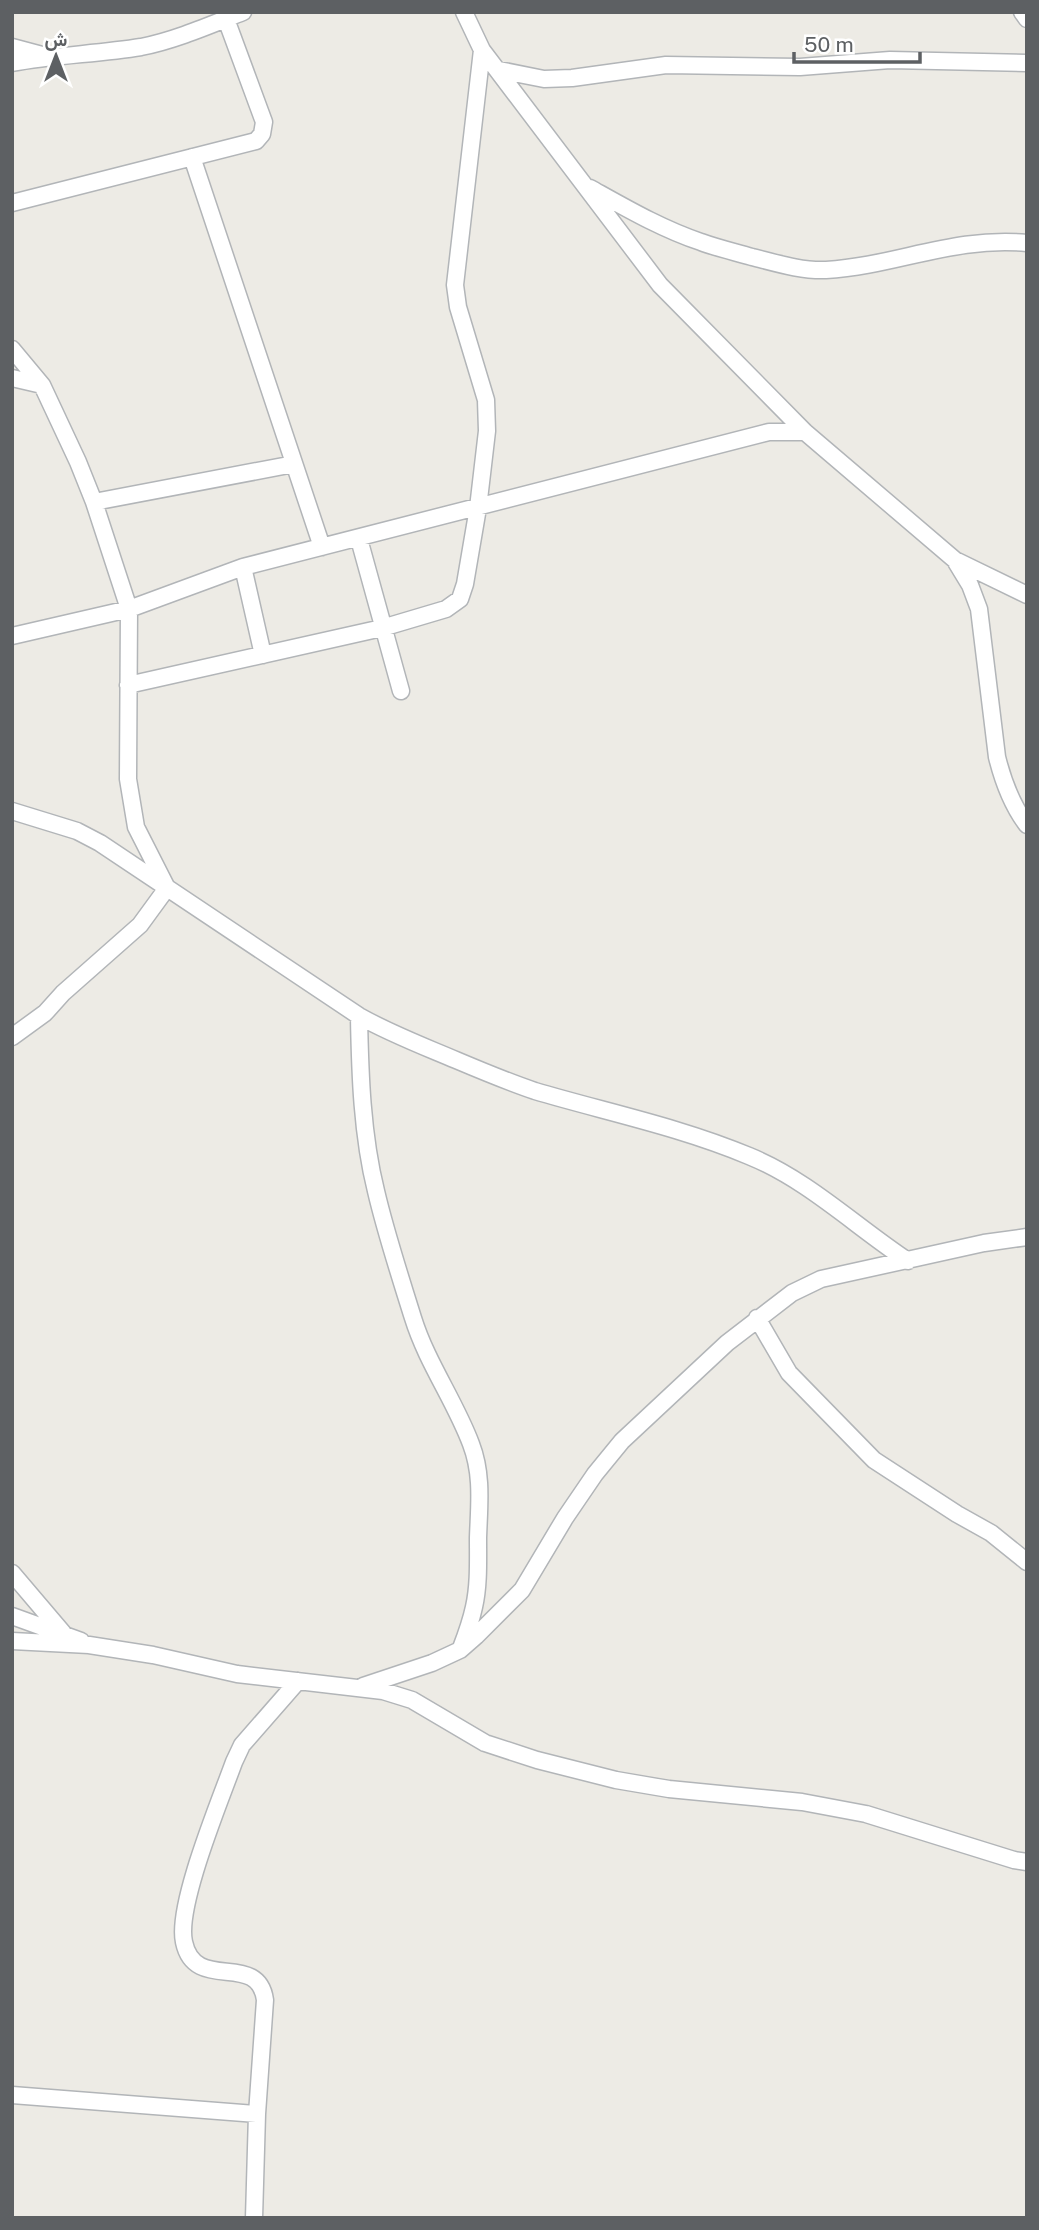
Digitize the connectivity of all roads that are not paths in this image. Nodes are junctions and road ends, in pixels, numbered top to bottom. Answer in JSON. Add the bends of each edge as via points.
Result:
{"nodes":[{"id":1,"x":243,"y":12,"type":"edge"},
{"id":2,"x":464,"y":12,"type":"edge"},
{"id":3,"x":1023,"y":12,"type":"edge"},
{"id":4,"x":226,"y":19,"type":"junction"},
{"id":5,"x":1027,"y":19,"type":"edge"},
{"id":6,"x":12,"y":47,"type":"edge"},
{"id":7,"x":482,"y":50,"type":"junction"},
{"id":8,"x":48,"y":56,"type":"junction"},
{"id":9,"x":12,"y":63,"type":"edge"},
{"id":10,"x":1027,"y":63,"type":"edge"},
{"id":11,"x":499,"y":70,"type":"junction"},
{"id":12,"x":192,"y":157,"type":"junction"},
{"id":13,"x":584,"y":186,"type":"junction"},
{"id":14,"x":12,"y":203,"type":"edge"},
{"id":15,"x":1027,"y":243,"type":"edge"},
{"id":16,"x":12,"y":349,"type":"edge"},
{"id":17,"x":12,"y":378,"type":"edge"},
{"id":18,"x":42,"y":385,"type":"junction"},
{"id":19,"x":805,"y":432,"type":"junction"},
{"id":20,"x":295,"y":464,"type":"junction"},
{"id":21,"x":94,"y":502,"type":"junction"},
{"id":22,"x":478,"y":508,"type":"junction"},
{"id":23,"x":359,"y":539,"type":"junction"},
{"id":24,"x":322,"y":547,"type":"junction"},
{"id":25,"x":955,"y":560,"type":"junction"},
{"id":26,"x":243,"y":567,"type":"junction"},
{"id":27,"x":1027,"y":595,"type":"edge"},
{"id":28,"x":129,"y":609,"type":"junction"},
{"id":29,"x":382,"y":628,"type":"junction"},
{"id":30,"x":12,"y":636,"type":"edge"},
{"id":31,"x":263,"y":655,"type":"junction"},
{"id":32,"x":128,"y":685,"type":"junction"},
{"id":33,"x":401,"y":691,"type":"dead end"},
{"id":34,"x":12,"y":811,"type":"edge"},
{"id":35,"x":1027,"y":825,"type":"edge"},
{"id":36,"x":167,"y":888,"type":"junction"},
{"id":37,"x":359,"y":1016,"type":"junction"},
{"id":38,"x":12,"y":1037,"type":"edge"},
{"id":39,"x":1027,"y":1237,"type":"edge"},
{"id":40,"x":908,"y":1261,"type":"junction"},
{"id":41,"x":757,"y":1318,"type":"junction"},
{"id":42,"x":1027,"y":1562,"type":"edge"},
{"id":43,"x":12,"y":1573,"type":"edge"},
{"id":44,"x":12,"y":1616,"type":"edge"},
{"id":45,"x":63,"y":1633,"type":"junction"},
{"id":46,"x":12,"y":1641,"type":"edge"},
{"id":47,"x":89,"y":1645,"type":"junction"},
{"id":48,"x":460,"y":1650,"type":"junction"},
{"id":49,"x":298,"y":1681,"type":"junction"},
{"id":50,"x":357,"y":1688,"type":"junction"},
{"id":51,"x":1027,"y":1862,"type":"edge"},
{"id":52,"x":12,"y":2095,"type":"edge"},
{"id":53,"x":257,"y":2114,"type":"junction"},
{"id":54,"x":254,"y":2218,"type":"edge"}],
"edges":[{"from":1,"to":4,"type":"street"},
{"from":2,"to":7,"type":"street"},
{"from":3,"to":5,"type":"street"},
{"from":4,"to":8,"type":"street","via":[[140,47]]},
{"from":4,"to":12,"type":"street","via":[[264,122],[262,134],[256,141]]},
{"from":6,"to":8,"type":"street"},
{"from":7,"to":11,"type":"street"},
{"from":7,"to":22,"type":"street","via":[[455,285],[486,400]]},
{"from":8,"to":9,"type":"street"},
{"from":10,"to":11,"type":"street","via":[[890,60],[800,67],[666,65],[544,79]]},
{"from":11,"to":13,"type":"street"},
{"from":12,"to":14,"type":"street"},
{"from":12,"to":20,"type":"street"},
{"from":13,"to":15,"type":"street","via":[[658,225],[788,267],[824,270],[972,242]]},
{"from":13,"to":19,"type":"street","via":[[660,285]]},
{"from":16,"to":18,"type":"street"},
{"from":17,"to":18,"type":"street"},
{"from":18,"to":21,"type":"street"},
{"from":19,"to":22,"type":"street","via":[[769,432]]},
{"from":19,"to":25,"type":"street"},
{"from":20,"to":21,"type":"street"},
{"from":20,"to":24,"type":"street"},
{"from":21,"to":28,"type":"street"},
{"from":22,"to":23,"type":"street"},
{"from":22,"to":29,"type":"street","via":[[460,599],[446,609]]},
{"from":23,"to":24,"type":"street"},
{"from":23,"to":29,"type":"street"},
{"from":24,"to":26,"type":"street"},
{"from":25,"to":27,"type":"street"},
{"from":25,"to":35,"type":"street","via":[[979,608],[1003,780]]},
{"from":26,"to":28,"type":"street"},
{"from":26,"to":31,"type":"street"},
{"from":28,"to":30,"type":"street"},
{"from":28,"to":32,"type":"street"},
{"from":29,"to":31,"type":"street"},
{"from":29,"to":33,"type":"street"},
{"from":31,"to":32,"type":"street"},
{"from":32,"to":36,"type":"street","via":[[128,779],[136,827]]},
{"from":34,"to":36,"type":"street","via":[[77,831]]},
{"from":36,"to":37,"type":"street"},
{"from":36,"to":38,"type":"street","via":[[140,925],[45,1013]]},
{"from":37,"to":40,"type":"street","via":[[395,1036],[533,1090],[750,1156],[835,1207]]},
{"from":37,"to":48,"type":"street","via":[[366,1121],[386,1231],[419,1334],[478,1463],[478,1573],[474,1607]]},
{"from":39,"to":40,"type":"street"},
{"from":40,"to":41,"type":"street","via":[[821,1279]]},
{"from":41,"to":42,"type":"street","via":[[789,1373],[874,1460],[991,1533]]},
{"from":41,"to":48,"type":"street","via":[[622,1441],[565,1518],[522,1590]]},
{"from":43,"to":45,"type":"street"},
{"from":44,"to":45,"type":"street"},
{"from":45,"to":47,"type":"street"},
{"from":46,"to":47,"type":"street"},
{"from":47,"to":49,"type":"street"},
{"from":48,"to":50,"type":"street"},
{"from":49,"to":50,"type":"street"},
{"from":49,"to":53,"type":"street","via":[[242,1745],[234,1762],[187,1897],[183,1927],[184,1943],[199,1966],[237,1972],[263,1986]]},
{"from":50,"to":51,"type":"street","via":[[411,1700],[485,1743],[537,1760],[669,1789],[802,1802],[866,1814]]},
{"from":52,"to":53,"type":"street"},
{"from":53,"to":54,"type":"street"}]}
